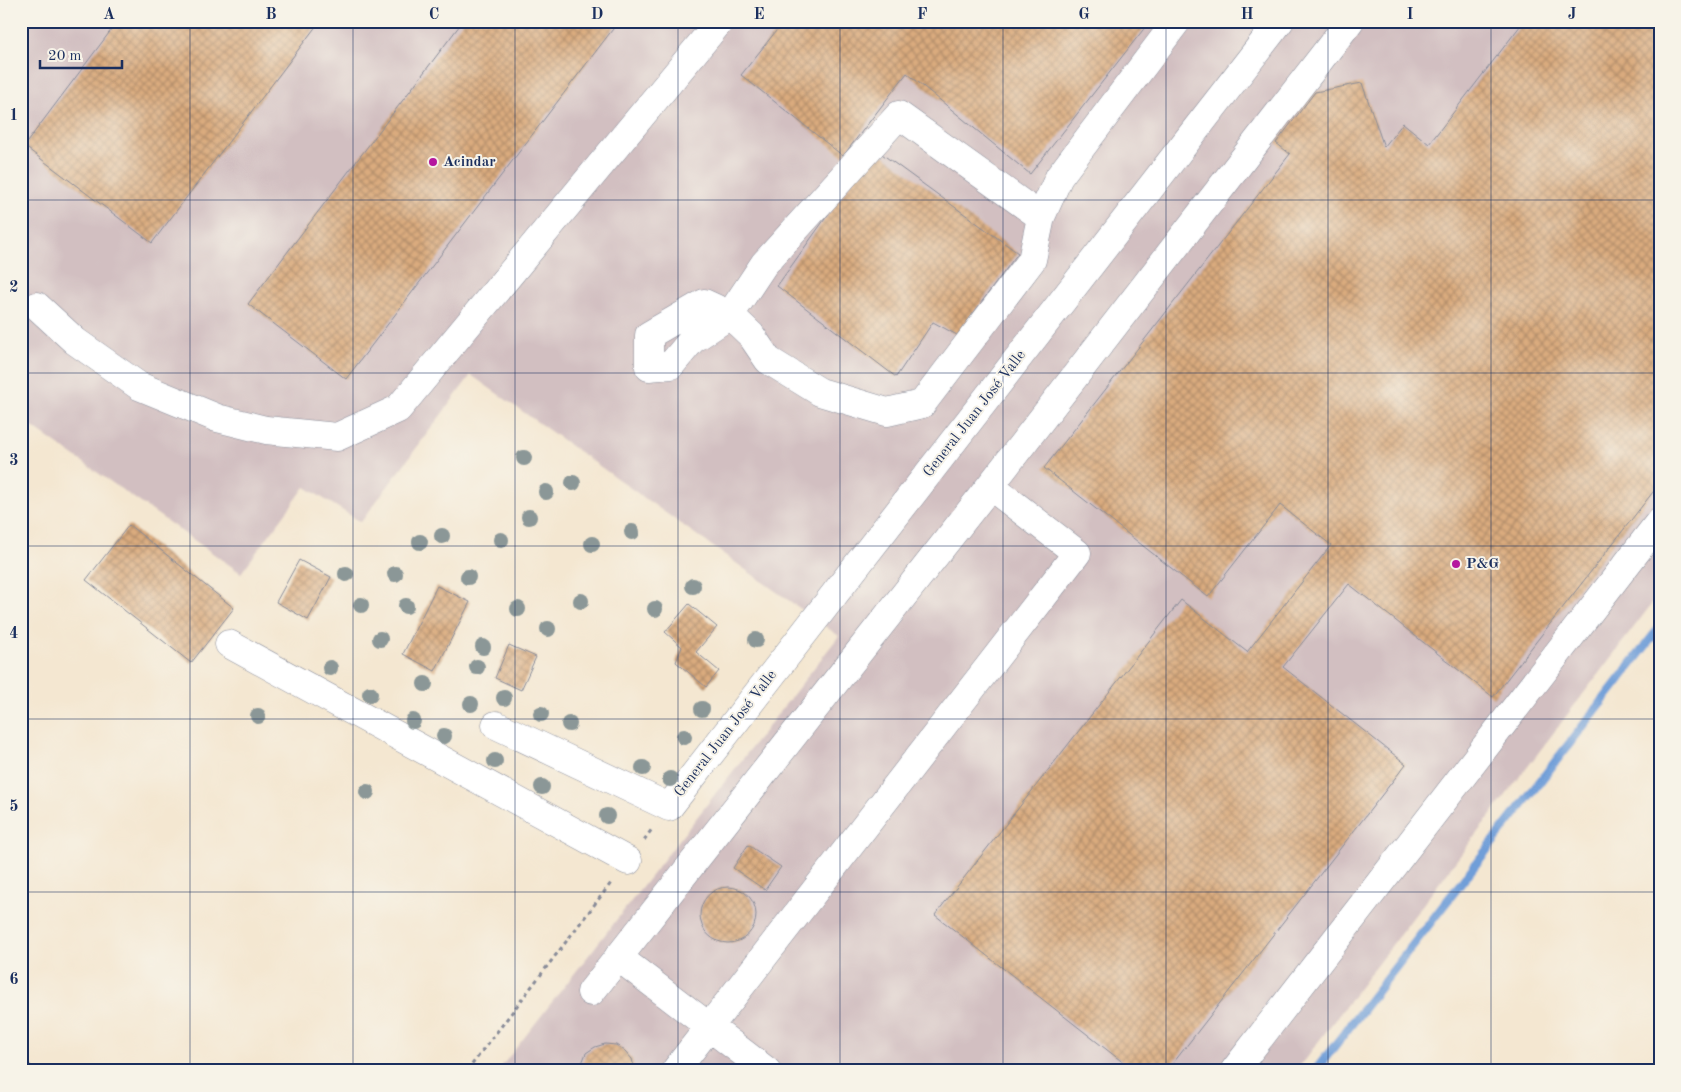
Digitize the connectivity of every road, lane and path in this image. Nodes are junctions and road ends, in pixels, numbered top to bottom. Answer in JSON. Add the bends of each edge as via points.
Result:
{"nodes":[{"id":1,"x":720,"y":21,"type":"edge"},
{"id":2,"x":1177,"y":21,"type":"edge"},
{"id":3,"x":1280,"y":21,"type":"edge"},
{"id":4,"x":1350,"y":21,"type":"edge"},
{"id":5,"x":1041,"y":217,"type":"junction"},
{"id":6,"x":37,"y":306,"type":"dead end"},
{"id":7,"x":990,"y":486,"type":"junction"},
{"id":8,"x":1660,"y":521,"type":"edge"},
{"id":9,"x":229,"y":644,"type":"dead end"},
{"id":10,"x":496,"y":724,"type":"dead end"},
{"id":11,"x":669,"y":807,"type":"junction"},
{"id":12,"x":628,"y":861,"type":"junction"},
{"id":13,"x":618,"y":957,"type":"junction"},
{"id":14,"x":591,"y":992,"type":"dead end"},
{"id":15,"x":709,"y":1027,"type":"junction"},
{"id":16,"x":21,"y":1059,"type":"edge"},
{"id":17,"x":36,"y":1071,"type":"edge"},
{"id":18,"x":467,"y":1071,"type":"edge"},
{"id":19,"x":675,"y":1071,"type":"edge"},
{"id":20,"x":767,"y":1071,"type":"edge"},
{"id":21,"x":1234,"y":1071,"type":"edge"}],
"edges":[{"from":1,"to":6,"type":"street","via":[[398,409],[337,438],[266,430],[217,418],[139,386],[75,341]]},
{"from":2,"to":5,"type":"street","via":[[1059,177]]},
{"from":3,"to":11,"type":"street","name":"General Juan José Valle"},
{"from":4,"to":7,"type":"street"},
{"from":5,"to":5,"type":"street","via":[[1032,260],[922,404],[887,412],[820,392],[768,360],[751,335],[730,315],[764,264],[899,115]]},
{"from":7,"to":13,"type":"street"},
{"from":7,"to":15,"type":"street","via":[[1077,553]]},
{"from":8,"to":21,"type":"street"},
{"from":9,"to":12,"type":"street"},
{"from":10,"to":11,"type":"street"},
{"from":11,"to":12,"type":"path"},
{"from":12,"to":18,"type":"path"},
{"from":13,"to":14,"type":"street"},
{"from":13,"to":15,"type":"street"},
{"from":15,"to":19,"type":"street"},
{"from":15,"to":20,"type":"street"},
{"from":16,"to":17,"type":"path"}]}
